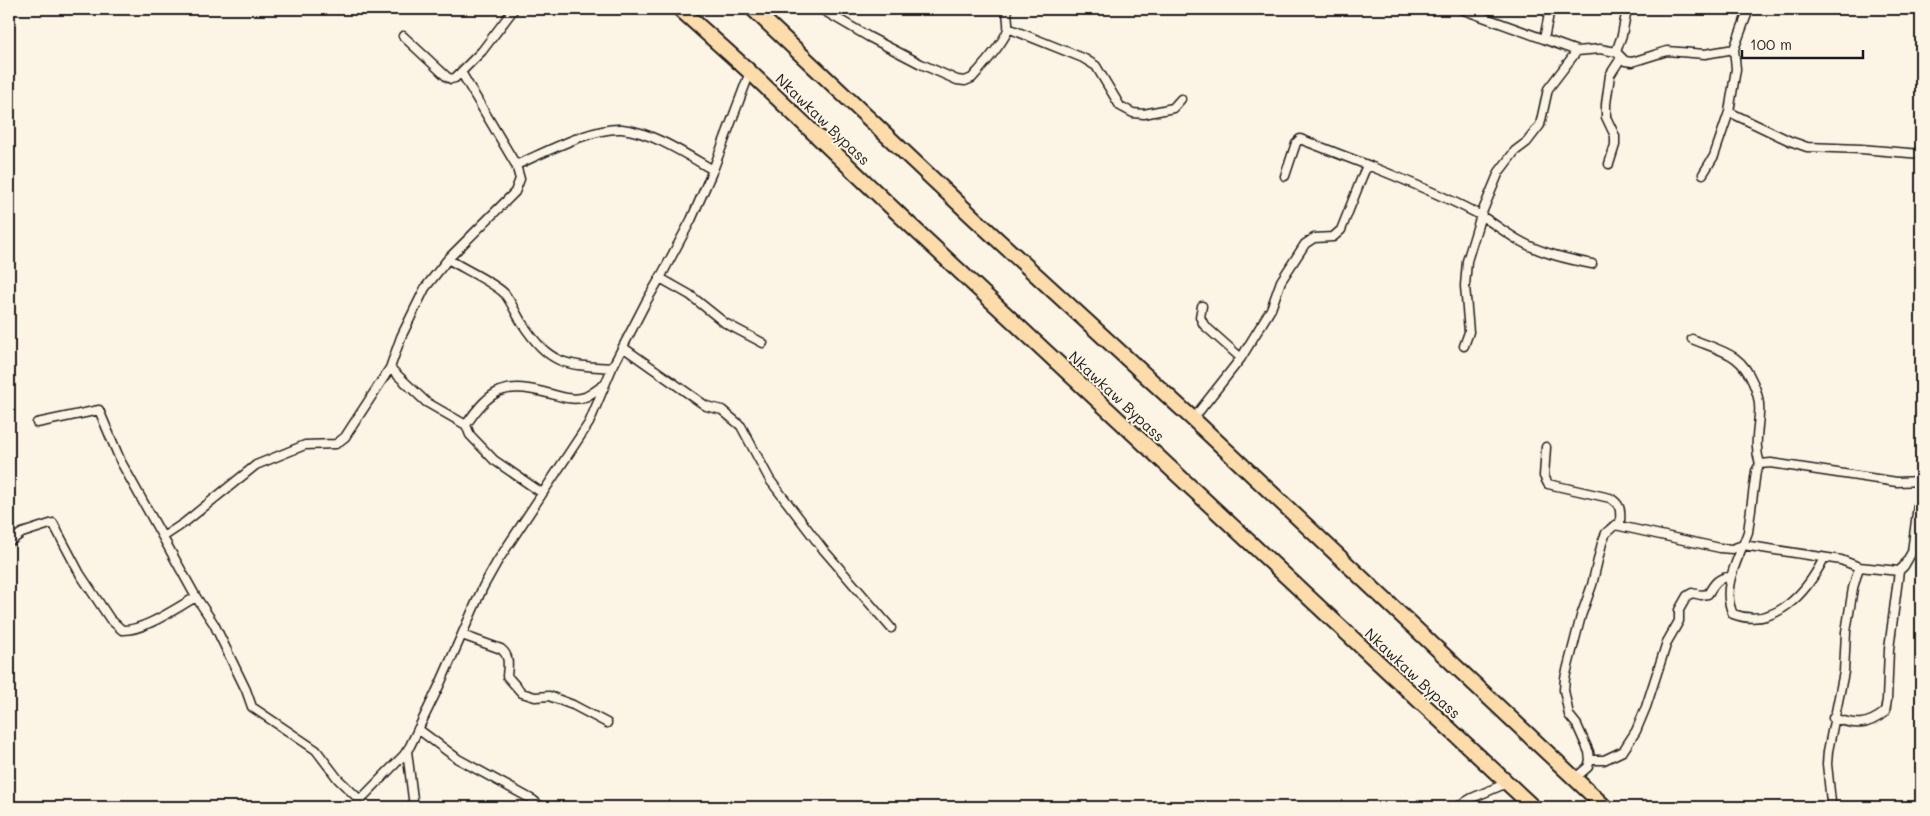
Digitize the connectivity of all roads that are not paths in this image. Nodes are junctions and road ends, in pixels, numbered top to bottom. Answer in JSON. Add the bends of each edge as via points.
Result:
{"nodes":[{"id":1,"x":514,"y":9,"type":"edge"},
{"id":2,"x":680,"y":9,"type":"edge"},
{"id":3,"x":821,"y":9,"type":"edge"},
{"id":4,"x":1008,"y":9,"type":"edge"},
{"id":5,"x":1461,"y":9,"type":"edge"},
{"id":6,"x":1550,"y":9,"type":"edge"},
{"id":7,"x":1627,"y":9,"type":"edge"},
{"id":8,"x":1750,"y":9,"type":"edge"},
{"id":9,"x":762,"y":11,"type":"edge"},
{"id":10,"x":1008,"y":28,"type":"junction"},
{"id":11,"x":403,"y":36,"type":"dead end"},
{"id":12,"x":1544,"y":39,"type":"junction"},
{"id":13,"x":1734,"y":49,"type":"junction"},
{"id":14,"x":1577,"y":51,"type":"junction"},
{"id":15,"x":1619,"y":55,"type":"junction"},
{"id":16,"x":461,"y":72,"type":"junction"},
{"id":17,"x":750,"y":72,"type":"junction"},
{"id":18,"x":1180,"y":99,"type":"dead end"},
{"id":19,"x":1728,"y":112,"type":"junction"},
{"id":20,"x":1921,"y":154,"type":"edge"},
{"id":21,"x":1609,"y":164,"type":"dead end"},
{"id":22,"x":516,"y":165,"type":"junction"},
{"id":23,"x":1370,"y":166,"type":"junction"},
{"id":24,"x":713,"y":170,"type":"junction"},
{"id":25,"x":1703,"y":174,"type":"dead end"},
{"id":26,"x":1285,"y":176,"type":"dead end"},
{"id":27,"x":1481,"y":215,"type":"junction"},
{"id":28,"x":448,"y":259,"type":"junction"},
{"id":29,"x":1592,"y":264,"type":"dead end"},
{"id":30,"x":660,"y":278,"type":"junction"},
{"id":31,"x":1202,"y":306,"type":"dead end"},
{"id":32,"x":1692,"y":339,"type":"dead end"},
{"id":33,"x":763,"y":343,"type":"dead end"},
{"id":34,"x":1464,"y":346,"type":"dead end"},
{"id":35,"x":624,"y":348,"type":"junction"},
{"id":36,"x":1241,"y":358,"type":"junction"},
{"id":37,"x":390,"y":368,"type":"junction"},
{"id":38,"x":612,"y":368,"type":"junction"},
{"id":39,"x":605,"y":384,"type":"junction"},
{"id":40,"x":1193,"y":419,"type":"junction"},
{"id":41,"x":36,"y":424,"type":"dead end"},
{"id":42,"x":466,"y":425,"type":"junction"},
{"id":43,"x":1546,"y":447,"type":"dead end"},
{"id":44,"x":1921,"y":448,"type":"edge"},
{"id":45,"x":1760,"y":464,"type":"junction"},
{"id":46,"x":1921,"y":481,"type":"edge"},
{"id":47,"x":542,"y":493,"type":"junction"},
{"id":48,"x":1620,"y":526,"type":"junction"},
{"id":49,"x":1921,"y":533,"type":"edge"},
{"id":50,"x":163,"y":537,"type":"junction"},
{"id":51,"x":1914,"y":537,"type":"junction"},
{"id":52,"x":9,"y":542,"type":"edge"},
{"id":53,"x":1743,"y":545,"type":"junction"},
{"id":54,"x":1824,"y":558,"type":"junction"},
{"id":55,"x":1859,"y":567,"type":"junction"},
{"id":56,"x":1899,"y":570,"type":"junction"},
{"id":57,"x":1730,"y":577,"type":"junction"},
{"id":58,"x":196,"y":596,"type":"junction"},
{"id":59,"x":891,"y":628,"type":"dead end"},
{"id":60,"x":462,"y":635,"type":"junction"},
{"id":61,"x":1833,"y":718,"type":"junction"},
{"id":62,"x":607,"y":723,"type":"dead end"},
{"id":63,"x":418,"y":729,"type":"junction"},
{"id":64,"x":407,"y":751,"type":"junction"},
{"id":65,"x":1590,"y":760,"type":"junction"},
{"id":66,"x":1574,"y":779,"type":"junction"},
{"id":67,"x":1507,"y":783,"type":"junction"},
{"id":68,"x":1831,"y":802,"type":"dead end"},
{"id":69,"x":358,"y":804,"type":"edge"},
{"id":70,"x":414,"y":807,"type":"edge"},
{"id":71,"x":540,"y":807,"type":"edge"},
{"id":72,"x":1458,"y":807,"type":"edge"},
{"id":73,"x":1533,"y":807,"type":"edge"},
{"id":74,"x":1605,"y":807,"type":"edge"}],
"edges":[{"from":1,"to":16,"type":"street","via":[[482,51]]},
{"from":2,"to":17,"type":"highway","name":"Nkawkaw Bypass"},
{"from":3,"to":10,"type":"street","via":[[869,37],[965,81],[972,78],[998,46]]},
{"from":4,"to":10,"type":"street"},
{"from":5,"to":12,"type":"street"},
{"from":6,"to":12,"type":"street"},
{"from":7,"to":15,"type":"street"},
{"from":8,"to":13,"type":"street"},
{"from":9,"to":40,"type":"highway","via":[[974,218]]},
{"from":10,"to":18,"type":"street","via":[[1096,66],[1120,106],[1133,113],[1174,108]]},
{"from":11,"to":16,"type":"street","via":[[447,78],[455,78]]},
{"from":12,"to":14,"type":"street"},
{"from":13,"to":15,"type":"street","via":[[1705,54],[1674,50],[1632,62]]},
{"from":13,"to":19,"type":"street","via":[[1736,69]]},
{"from":14,"to":15,"type":"street","via":[[1600,48]]},
{"from":14,"to":27,"type":"street","via":[[1548,89],[1540,125],[1499,172]]},
{"from":15,"to":21,"type":"street","via":[[1610,75],[1606,104],[1606,117],[1615,136]]},
{"from":16,"to":22,"type":"street"},
{"from":17,"to":24,"type":"street"},
{"from":17,"to":67,"type":"highway","name":"Nkawkaw Bypass"},
{"from":19,"to":20,"type":"street","via":[[1807,147]]},
{"from":19,"to":25,"type":"street","via":[[1714,156]]},
{"from":22,"to":24,"type":"street","via":[[596,132],[622,130],[678,150]]},
{"from":22,"to":28,"type":"street","via":[[520,179],[515,192]]},
{"from":23,"to":26,"type":"street","via":[[1300,139]]},
{"from":23,"to":27,"type":"street","via":[[1417,184]]},
{"from":23,"to":36,"type":"street","via":[[1365,170],[1341,230],[1332,237],[1314,238],[1305,244],[1281,281],[1271,309]]},
{"from":24,"to":30,"type":"street"},
{"from":27,"to":29,"type":"street","via":[[1521,242],[1560,258]]},
{"from":27,"to":34,"type":"street","via":[[1468,261],[1465,286],[1469,332]]},
{"from":28,"to":37,"type":"street","via":[[425,288]]},
{"from":28,"to":38,"type":"street","via":[[504,294],[543,351],[560,361]]},
{"from":30,"to":33,"type":"street","via":[[690,295],[725,323]]},
{"from":30,"to":35,"type":"street"},
{"from":31,"to":36,"type":"street","via":[[1200,317],[1204,326]]},
{"from":32,"to":45,"type":"street","via":[[1735,358],[1746,371],[1758,396],[1760,413],[1756,452]]},
{"from":35,"to":38,"type":"street"},
{"from":35,"to":59,"type":"street","via":[[706,406],[722,410],[741,426],[770,480],[822,548]]},
{"from":36,"to":40,"type":"street"},
{"from":37,"to":42,"type":"street","via":[[426,402]]},
{"from":37,"to":50,"type":"street","via":[[345,437],[336,444],[305,445],[256,465]]},
{"from":38,"to":39,"type":"street"},
{"from":39,"to":42,"type":"street","via":[[585,397],[570,399],[533,389],[505,388],[489,396]]},
{"from":39,"to":47,"type":"street","via":[[589,422]]},
{"from":40,"to":66,"type":"highway"},
{"from":41,"to":50,"type":"street","via":[[99,410],[122,462]]},
{"from":42,"to":47,"type":"street","via":[[470,435],[494,460]]},
{"from":43,"to":48,"type":"street","via":[[1544,476],[1548,484],[1610,498],[1620,507]]},
{"from":44,"to":46,"type":"street"},
{"from":45,"to":46,"type":"street","via":[[1897,482]]},
{"from":45,"to":53,"type":"street"},
{"from":46,"to":51,"type":"street"},
{"from":47,"to":60,"type":"street","via":[[496,562]]},
{"from":48,"to":53,"type":"street","via":[[1720,548],[1732,549]]},
{"from":48,"to":65,"type":"street","via":[[1611,528],[1602,543],[1565,678],[1565,703]]},
{"from":49,"to":51,"type":"street"},
{"from":50,"to":58,"type":"street"},
{"from":51,"to":56,"type":"street","via":[[1912,552]]},
{"from":52,"to":58,"type":"street","via":[[22,533],[53,523],[80,574],[110,619],[122,630],[138,627]]},
{"from":53,"to":54,"type":"street"},
{"from":53,"to":57,"type":"street"},
{"from":54,"to":55,"type":"street"},
{"from":54,"to":57,"type":"street","via":[[1798,595],[1776,613],[1762,618],[1733,614],[1728,604]]},
{"from":55,"to":56,"type":"street"},
{"from":55,"to":61,"type":"street","via":[[1846,632],[1844,672]]},
{"from":56,"to":61,"type":"street","via":[[1884,712],[1873,721],[1860,724]]},
{"from":57,"to":65,"type":"street","via":[[1717,580],[1708,594],[1692,593],[1687,596],[1679,610],[1679,621],[1667,642],[1636,731],[1623,751],[1604,760]]},
{"from":58,"to":69,"type":"street","via":[[214,624],[252,707],[316,750]]},
{"from":60,"to":62,"type":"street","via":[[506,653],[507,676],[522,693],[535,697],[549,696]]},
{"from":60,"to":63,"type":"street"},
{"from":61,"to":68,"type":"street","via":[[1827,764]]},
{"from":63,"to":64,"type":"street"},
{"from":63,"to":71,"type":"street","via":[[458,759],[533,800]]},
{"from":64,"to":69,"type":"street"},
{"from":64,"to":70,"type":"street"},
{"from":65,"to":66,"type":"street"},
{"from":66,"to":74,"type":"highway"},
{"from":67,"to":72,"type":"street"},
{"from":67,"to":73,"type":"highway","name":"Nkawkaw Bypass"}]}
